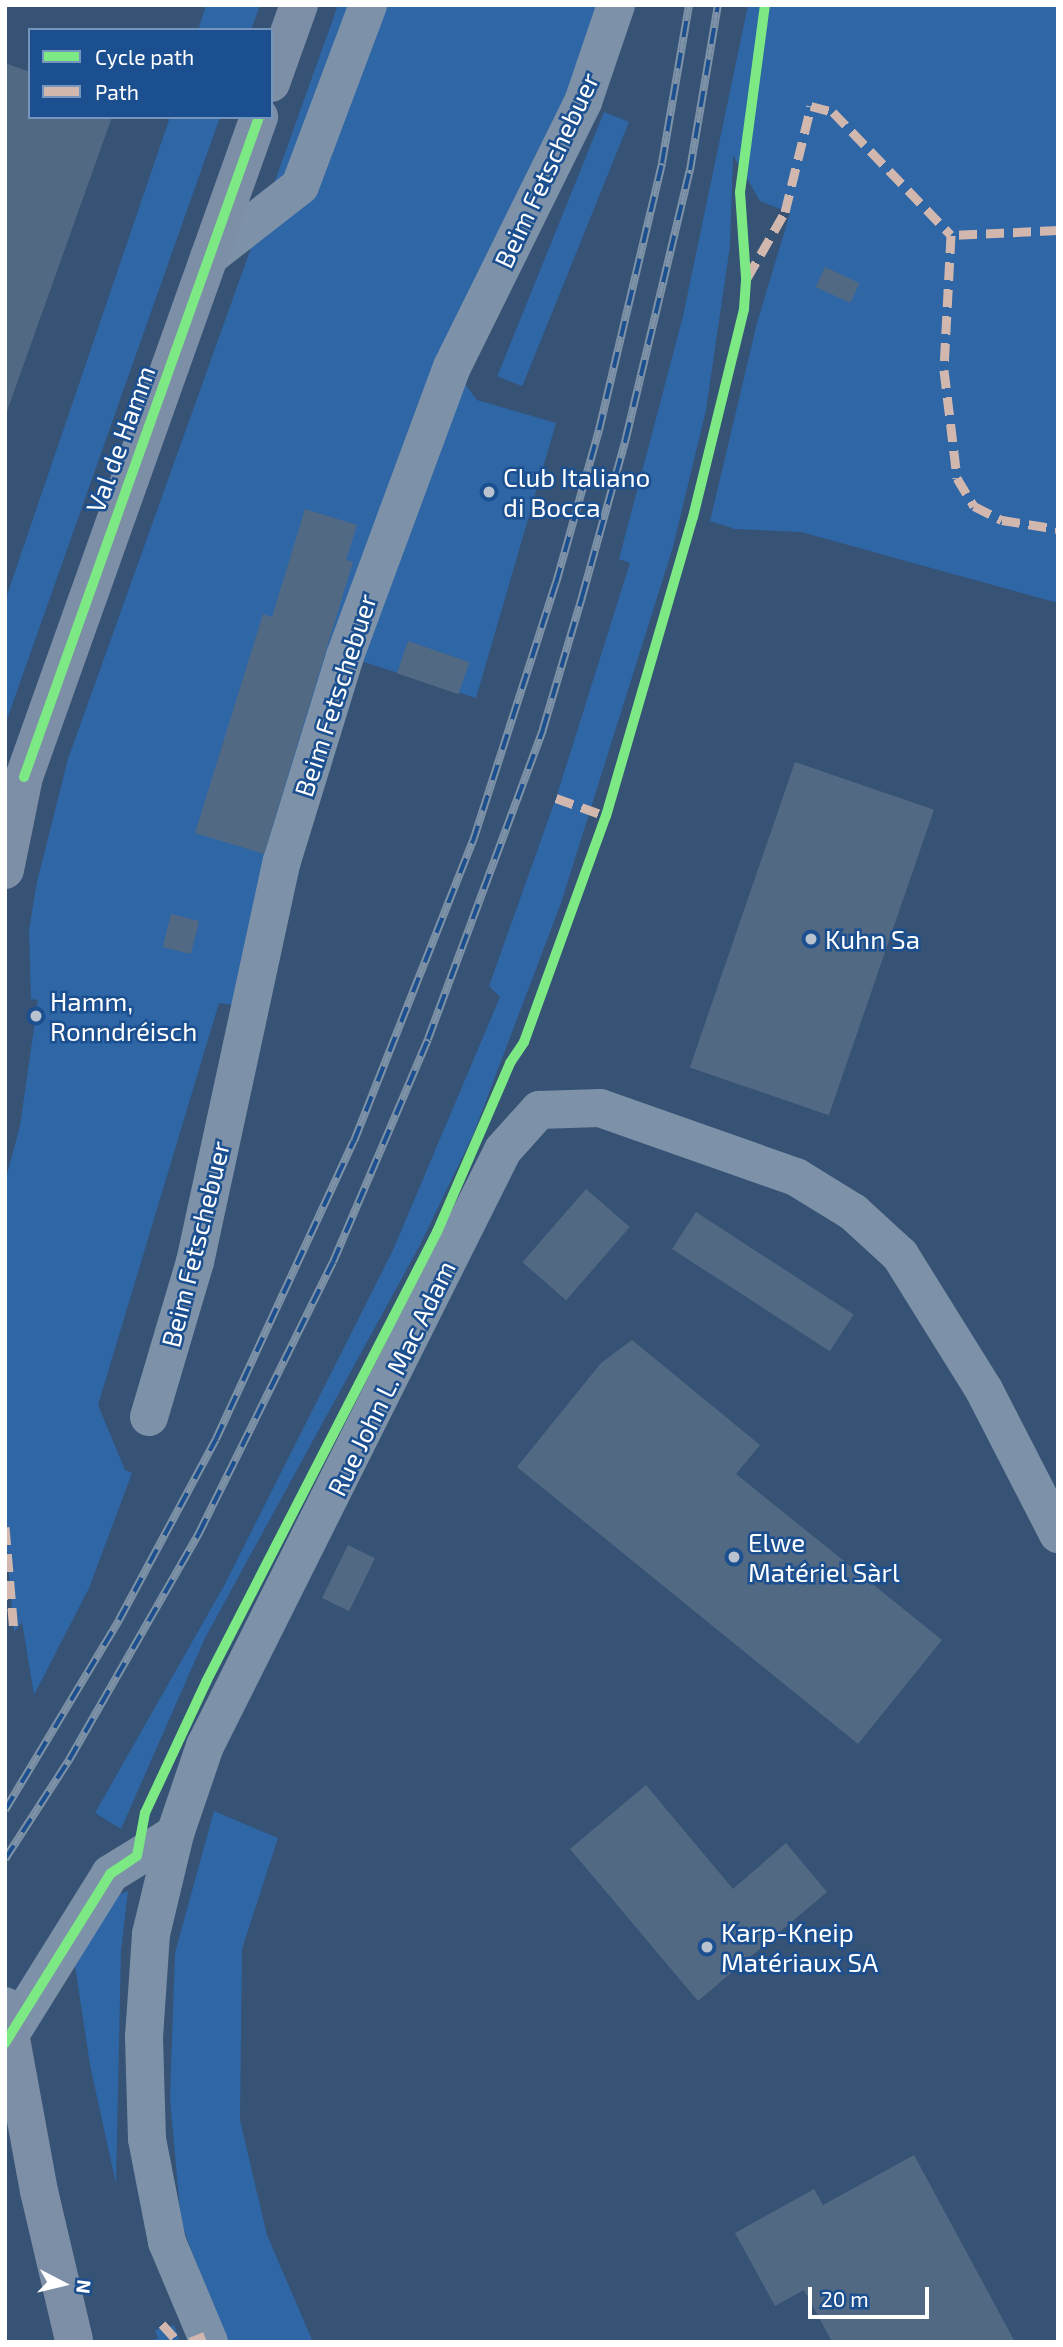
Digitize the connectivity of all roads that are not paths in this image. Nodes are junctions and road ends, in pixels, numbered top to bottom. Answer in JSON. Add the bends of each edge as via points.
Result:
{"nodes":[{"id":1,"x":299,"y":5,"type":"edge"},
{"id":2,"x":368,"y":5,"type":"edge"},
{"id":3,"x":616,"y":5,"type":"edge"},
{"id":4,"x":273,"y":77,"type":"edge"},
{"id":5,"x":258,"y":119,"type":"edge"},
{"id":6,"x":209,"y":257,"type":"junction"},
{"id":7,"x":24,"y":777,"type":"junction"},
{"id":8,"x":5,"y":818,"type":"edge"},
{"id":9,"x":5,"y":870,"type":"edge"},
{"id":10,"x":149,"y":1417,"type":"dead end"},
{"id":11,"x":1058,"y":1534,"type":"edge"},
{"id":12,"x":175,"y":1833,"type":"junction"},
{"id":13,"x":5,"y":2006,"type":"edge"},
{"id":14,"x":5,"y":2043,"type":"edge"},
{"id":15,"x":75,"y":2341,"type":"edge"},
{"id":16,"x":209,"y":2342,"type":"edge"}],
"edges":[{"from":1,"to":4,"type":"main road"},
{"from":2,"to":6,"type":"street","via":[[300,186]]},
{"from":3,"to":10,"type":"street","name":"Beim Fetschebuer","via":[[583,102],[452,367],[345,656],[282,861],[195,1262]]},
{"from":5,"to":6,"type":"main road","name":"Val de Hamm"},
{"from":6,"to":7,"type":"main road","name":"Val de Hamm"},
{"from":7,"to":8,"type":"main road"},
{"from":7,"to":9,"type":"main road","name":"Val de Hamm"},
{"from":11,"to":12,"type":"street","name":"Rue John L. Mac Adam","via":[[984,1390],[900,1255],[853,1212],[796,1177],[600,1108],[539,1110],[502,1150],[205,1746]]},
{"from":12,"to":14,"type":"street","via":[[110,1874]]},
{"from":12,"to":16,"type":"street","name":"Rue John L. Mac Adam","via":[[151,1934],[144,2037],[148,2139],[167,2242]]},
{"from":13,"to":15,"type":"main road","bridge":true,"via":[[39,2191]]}]}
